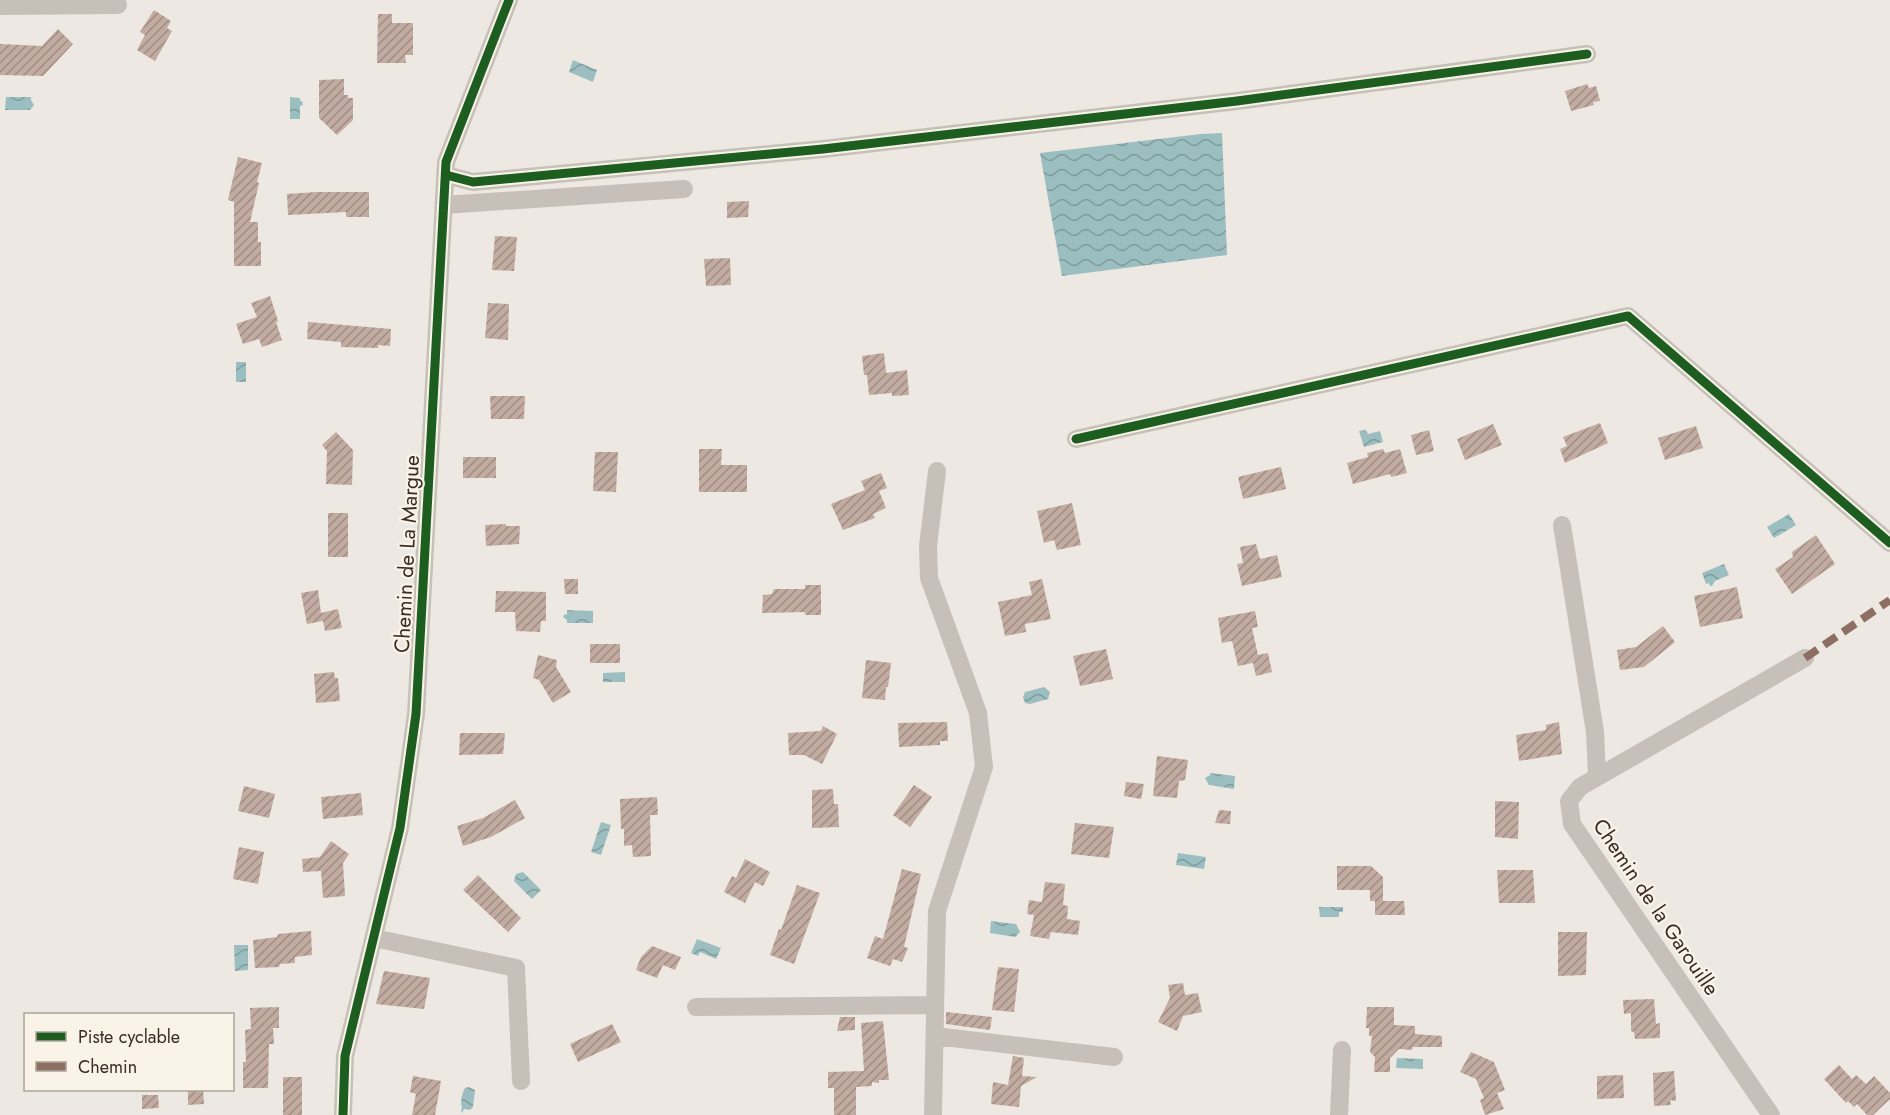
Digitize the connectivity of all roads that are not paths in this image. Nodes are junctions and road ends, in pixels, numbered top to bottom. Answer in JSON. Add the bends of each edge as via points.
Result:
{"nodes":[{"id":1,"x":509,"y":0,"type":"edge"},
{"id":2,"x":118,"y":5,"type":"dead end"},
{"id":3,"x":0,"y":6,"type":"edge"},
{"id":4,"x":1587,"y":54,"type":"dead end"},
{"id":5,"x":446,"y":175,"type":"junction"},
{"id":6,"x":684,"y":189,"type":"dead end"},
{"id":7,"x":444,"y":205,"type":"junction"},
{"id":8,"x":1076,"y":439,"type":"dead end"},
{"id":9,"x":937,"y":471,"type":"dead end"},
{"id":10,"x":1562,"y":525,"type":"dead end"},
{"id":11,"x":1890,"y":543,"type":"edge"},
{"id":12,"x":1804,"y":658,"type":"dead end"},
{"id":13,"x":1597,"y":776,"type":"junction"},
{"id":14,"x":374,"y":938,"type":"junction"},
{"id":15,"x":935,"y":1005,"type":"junction"},
{"id":16,"x":696,"y":1006,"type":"dead end"},
{"id":17,"x":935,"y":1036,"type":"junction"},
{"id":18,"x":1342,"y":1050,"type":"dead end"},
{"id":19,"x":1114,"y":1057,"type":"dead end"},
{"id":20,"x":521,"y":1081,"type":"dead end"},
{"id":21,"x":344,"y":1115,"type":"edge"},
{"id":22,"x":933,"y":1115,"type":"edge"},
{"id":23,"x":1339,"y":1115,"type":"edge"},
{"id":24,"x":1771,"y":1115,"type":"edge"}],
"edges":[{"from":1,"to":5,"type":"street","name":"Chemin de La Margue","via":[[446,162]]},
{"from":2,"to":3,"type":"street"},
{"from":4,"to":5,"type":"street","via":[[1237,101],[823,149],[473,182]]},
{"from":5,"to":7,"type":"street","name":"Chemin de La Margue"},
{"from":6,"to":7,"type":"street"},
{"from":7,"to":14,"type":"street","name":"Chemin de La Margue","via":[[416,714],[399,828]]},
{"from":8,"to":11,"type":"street","via":[[1628,316]]},
{"from":9,"to":15,"type":"street","via":[[928,546],[929,578],[978,713],[984,767],[937,910]]},
{"from":10,"to":13,"type":"street","via":[[1595,732]]},
{"from":12,"to":13,"type":"street","name":"Chemin de la Garouille"},
{"from":13,"to":24,"type":"street","name":"Chemin de la Garouille","via":[[1580,787],[1569,801],[1572,824]]},
{"from":14,"to":20,"type":"street","via":[[516,968]]},
{"from":14,"to":21,"type":"street","name":"Chemin de La Margue","via":[[345,1056]]},
{"from":15,"to":16,"type":"street"},
{"from":15,"to":17,"type":"street"},
{"from":17,"to":19,"type":"street"},
{"from":17,"to":22,"type":"street"},
{"from":18,"to":23,"type":"street"}]}
